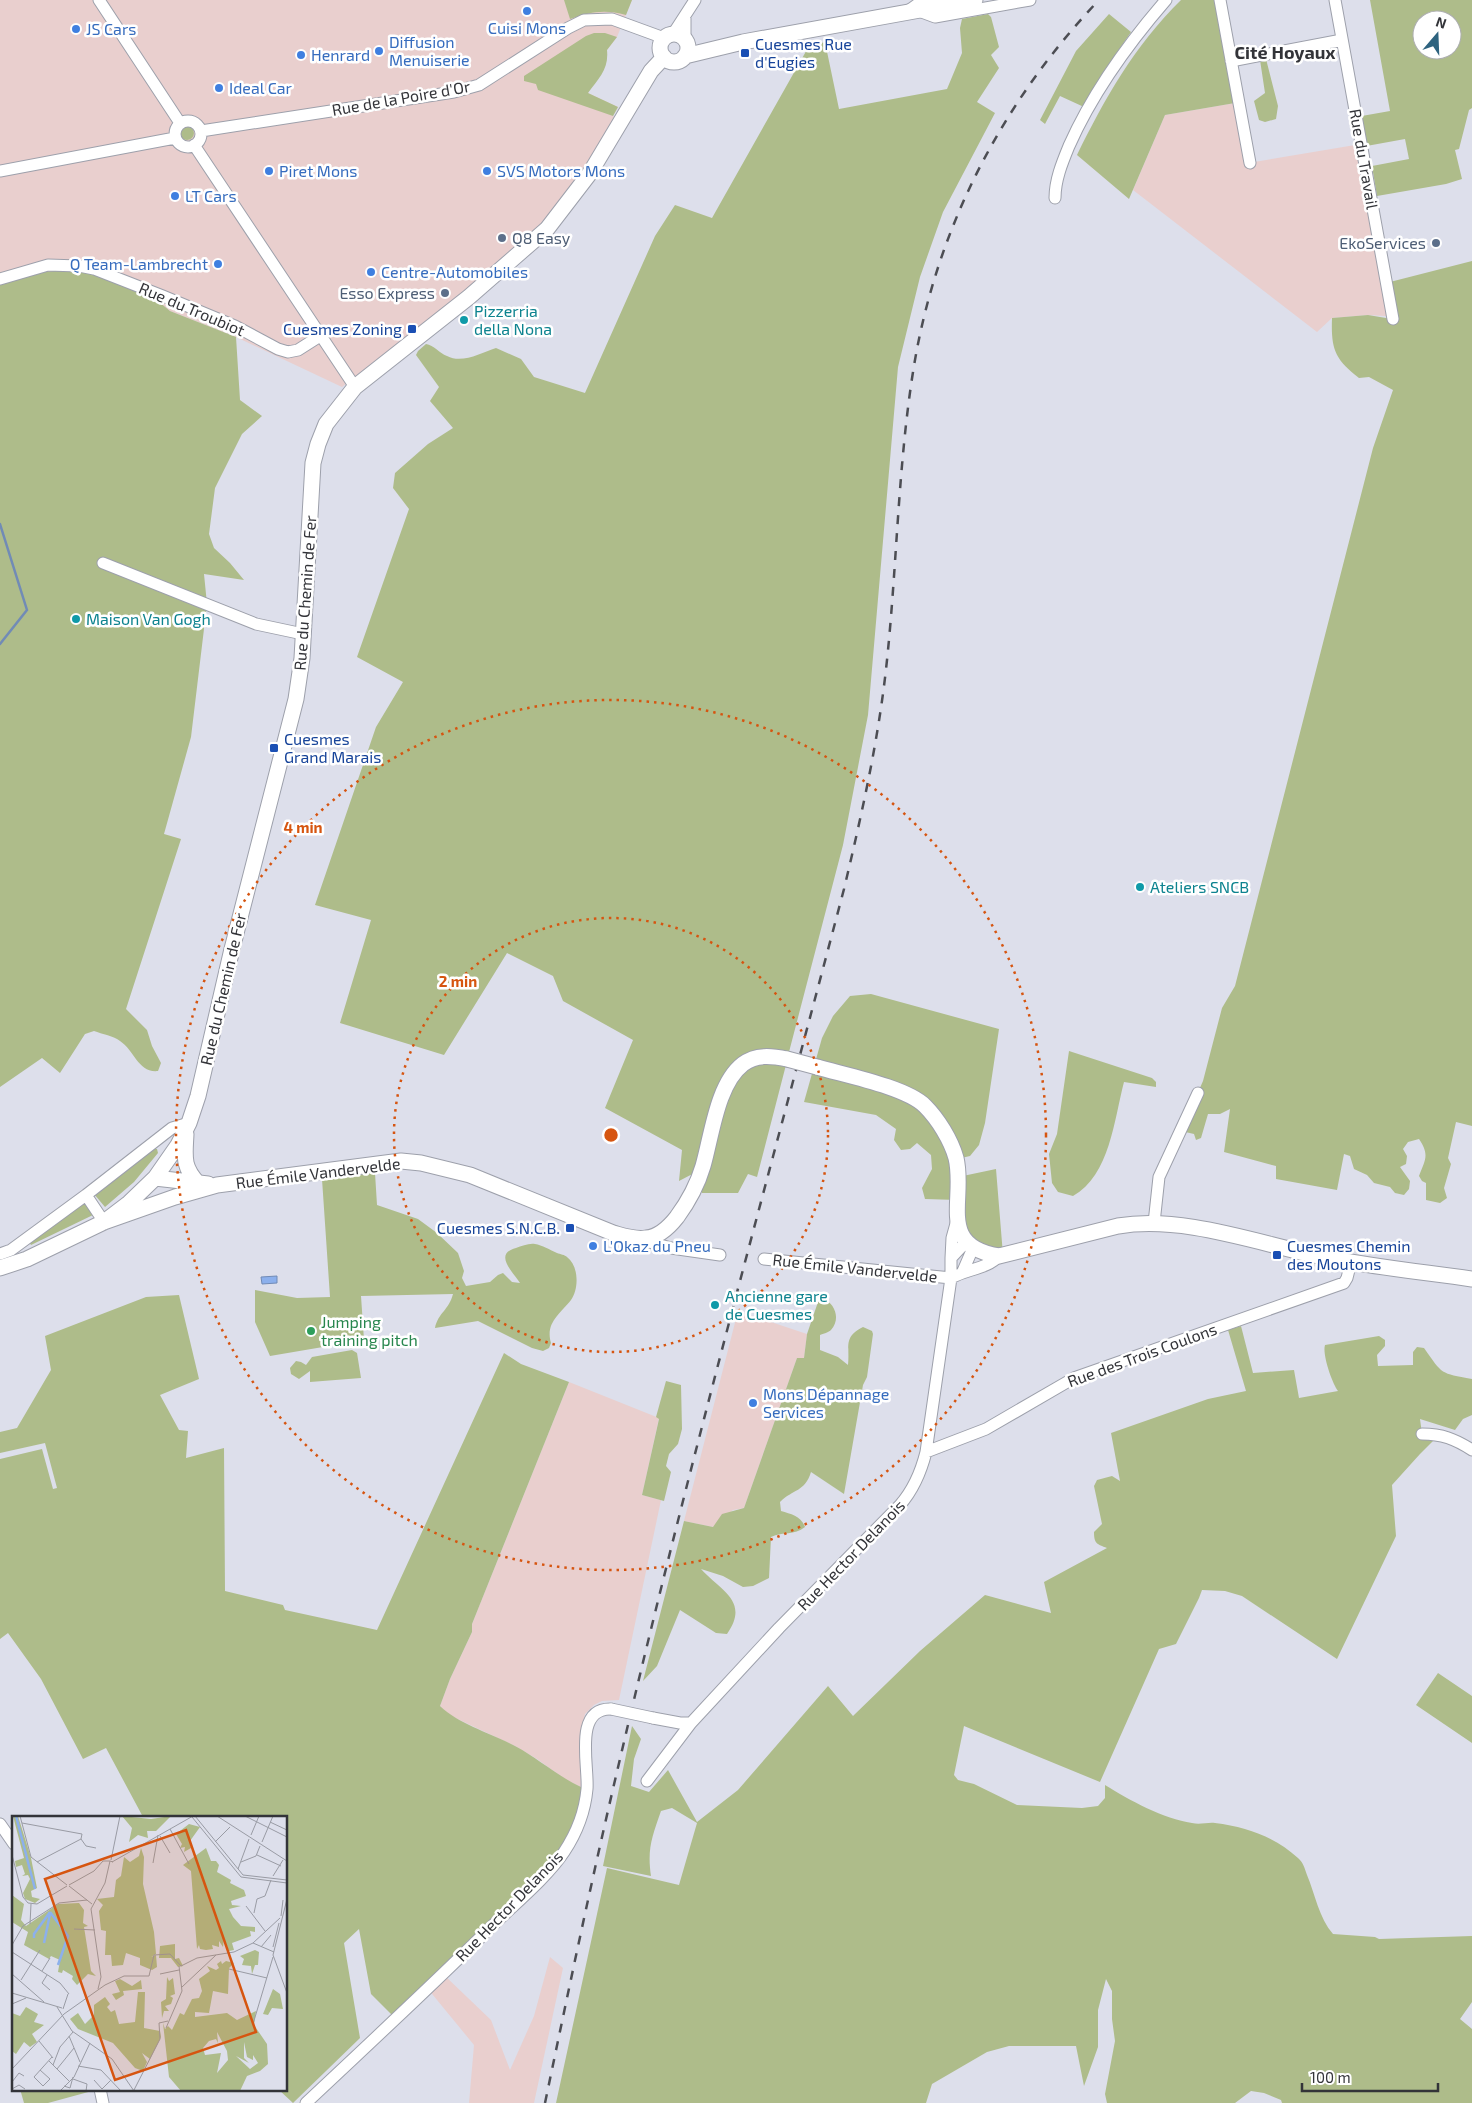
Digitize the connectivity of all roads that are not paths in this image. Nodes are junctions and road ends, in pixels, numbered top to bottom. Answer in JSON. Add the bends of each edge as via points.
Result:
{"nodes":[{"id":1,"x":99,"y":0,"type":"edge"},
{"id":2,"x":695,"y":0,"type":"edge"},
{"id":3,"x":975,"y":0,"type":"edge"},
{"id":4,"x":1030,"y":0,"type":"edge"},
{"id":5,"x":1166,"y":0,"type":"edge"},
{"id":6,"x":1220,"y":0,"type":"edge"},
{"id":7,"x":1335,"y":0,"type":"edge"},
{"id":8,"x":920,"y":9,"type":"edge"},
{"id":9,"x":1342,"y":40,"type":"junction"},
{"id":10,"x":678,"y":46,"type":"junction"},
{"id":11,"x":1232,"y":60,"type":"junction"},
{"id":12,"x":180,"y":123,"type":"junction"},
{"id":13,"x":201,"y":131,"type":"junction"},
{"id":14,"x":175,"y":138,"type":"junction"},
{"id":15,"x":194,"y":145,"type":"junction"},
{"id":16,"x":1250,"y":163,"type":"dead end"},
{"id":17,"x":0,"y":171,"type":"edge"},
{"id":18,"x":1055,"y":198,"type":"dead end"},
{"id":19,"x":0,"y":279,"type":"edge"},
{"id":20,"x":1393,"y":319,"type":"dead end"},
{"id":21,"x":320,"y":336,"type":"junction"},
{"id":22,"x":355,"y":387,"type":"junction"},
{"id":23,"x":103,"y":563,"type":"dead end"},
{"id":24,"x":303,"y":634,"type":"junction"},
{"id":25,"x":1198,"y":1093,"type":"dead end"},
{"id":26,"x":187,"y":1127,"type":"junction"},
{"id":27,"x":155,"y":1178,"type":"junction"},
{"id":28,"x":198,"y":1183,"type":"junction"},
{"id":29,"x":217,"y":1185,"type":"junction"},
{"id":30,"x":86,"y":1195,"type":"junction"},
{"id":31,"x":174,"y":1197,"type":"junction"},
{"id":32,"x":957,"y":1218,"type":"junction"},
{"id":33,"x":104,"y":1222,"type":"junction"},
{"id":34,"x":1154,"y":1223,"type":"junction"},
{"id":35,"x":638,"y":1239,"type":"junction"},
{"id":36,"x":969,"y":1245,"type":"junction"},
{"id":37,"x":0,"y":1254,"type":"edge"},
{"id":38,"x":720,"y":1255,"type":"dead end"},
{"id":39,"x":999,"y":1256,"type":"junction"},
{"id":40,"x":951,"y":1258,"type":"junction"},
{"id":41,"x":764,"y":1259,"type":"dead end"},
{"id":42,"x":1351,"y":1262,"type":"junction"},
{"id":43,"x":0,"y":1268,"type":"edge"},
{"id":44,"x":963,"y":1271,"type":"junction"},
{"id":45,"x":951,"y":1278,"type":"junction"},
{"id":46,"x":1472,"y":1279,"type":"edge"},
{"id":47,"x":1422,"y":1434,"type":"dead end"},
{"id":48,"x":1472,"y":1450,"type":"edge"},
{"id":49,"x":926,"y":1452,"type":"junction"},
{"id":50,"x":691,"y":1723,"type":"junction"},
{"id":51,"x":647,"y":1781,"type":"dead end"},
{"id":52,"x":0,"y":1824,"type":"edge"},
{"id":53,"x":12,"y":1841,"type":"edge"},
{"id":54,"x":100,"y":2090,"type":"edge"},
{"id":55,"x":103,"y":2103,"type":"edge"},
{"id":56,"x":306,"y":2103,"type":"edge"}],
"edges":[{"from":1,"to":12,"type":"street"},
{"from":2,"to":10,"type":"street","name":"Rue du Chemin de Fer","via":[[685,18]]},
{"from":3,"to":8,"type":"main road"},
{"from":4,"to":8,"type":"street","via":[[934,17]]},
{"from":5,"to":18,"type":"street","via":[[1128,46],[1102,85],[1065,156],[1055,186]]},
{"from":6,"to":11,"type":"street"},
{"from":7,"to":9,"type":"street","name":"Rue du Travail"},
{"from":8,"to":10,"type":"main road"},
{"from":9,"to":11,"type":"street"},
{"from":9,"to":20,"type":"street","name":"Rue du Travail"},
{"from":10,"to":13,"type":"street","name":"Rue de la Poire d'Or","via":[[612,19],[590,18],[568,28],[479,85],[454,92]]},
{"from":10,"to":22,"type":"main road","name":"Rue du Chemin de Fer","via":[[652,71],[584,182],[547,229],[469,297]]},
{"from":11,"to":16,"type":"street"},
{"from":12,"to":13,"type":"street","via":[[193,121]]},
{"from":12,"to":14,"type":"street","via":[[175,129]]},
{"from":13,"to":15,"type":"street","via":[[200,139]]},
{"from":14,"to":15,"type":"street","via":[[183,146]]},
{"from":14,"to":17,"type":"street"},
{"from":15,"to":21,"type":"street"},
{"from":19,"to":21,"type":"street","name":"Rue du Troubiot","via":[[48,265],[79,266],[164,296],[283,350],[298,350]]},
{"from":21,"to":22,"type":"street"},
{"from":22,"to":24,"type":"main road","name":"Rue du Chemin de Fer","via":[[326,424],[315,453]]},
{"from":23,"to":24,"type":"street","via":[[256,624]]},
{"from":24,"to":26,"type":"main road","name":"Rue du Chemin de Fer","via":[[296,700],[198,1096]]},
{"from":25,"to":34,"type":"street","via":[[1159,1177]]},
{"from":26,"to":27,"type":"main road","name":"Rue du Chemin de Fer"},
{"from":26,"to":28,"type":"main road","via":[[185,1163],[189,1174]]},
{"from":26,"to":30,"type":"street","via":[[172,1128]]},
{"from":27,"to":28,"type":"main road"},
{"from":27,"to":31,"type":"main road","via":[[163,1192]]},
{"from":27,"to":33,"type":"main road","name":"Rue du Chemin de Fer"},
{"from":28,"to":29,"type":"main road"},
{"from":29,"to":31,"type":"main road","name":"Rue Émile Vandervelde"},
{"from":29,"to":35,"type":"main road","name":"Rue Émile Vandervelde","via":[[381,1163],[421,1163],[470,1175],[613,1233]]},
{"from":30,"to":33,"type":"street"},
{"from":30,"to":37,"type":"street","via":[[11,1250]]},
{"from":31,"to":33,"type":"main road","name":"Rue Émile Vandervelde"},
{"from":32,"to":35,"type":"main road","bridge":true,"via":[[956,1159],[951,1144],[924,1104],[898,1091],[769,1055],[744,1063],[725,1089],[702,1168],[680,1212],[671,1224],[654,1236]]},
{"from":32,"to":36,"type":"main road"},
{"from":32,"to":40,"type":"street","name":"Rue Hector Delanois"},
{"from":33,"to":43,"type":"main road","name":"Rue Émile Vandervelde","via":[[28,1259]]},
{"from":34,"to":39,"type":"main road","name":"Rue Émile Vandervelde","via":[[1118,1226]]},
{"from":34,"to":42,"type":"main road","name":"Rue Émile Vandervelde","via":[[1198,1228]]},
{"from":35,"to":38,"type":"street","name":"Rue Émile Vandervelde","via":[[671,1248]]},
{"from":36,"to":39,"type":"main road","name":"Rue Émile Vandervelde","via":[[982,1253]]},
{"from":36,"to":40,"type":"street"},
{"from":36,"to":44,"type":"street"},
{"from":39,"to":44,"type":"street","name":"Rue Émile Vandervelde","via":[[993,1263]]},
{"from":40,"to":45,"type":"street","name":"Rue Hector Delanois"},
{"from":41,"to":45,"type":"street","name":"Rue Émile Vandervelde"},
{"from":42,"to":46,"type":"main road","name":"Rue Émile Vandervelde"},
{"from":42,"to":49,"type":"street","name":"Rue des Trois Coulons","via":[[1344,1283],[1074,1378],[1004,1420]]},
{"from":44,"to":45,"type":"street","name":"Rue Émile Vandervelde"},
{"from":45,"to":49,"type":"street","name":"Rue Hector Delanois"},
{"from":47,"to":48,"type":"street","via":[[1440,1434]]},
{"from":49,"to":50,"type":"street","name":"Rue Hector Delanois","via":[[922,1470],[900,1505]]},
{"from":50,"to":51,"type":"street","name":"Rue Hector Delanois"},
{"from":50,"to":56,"type":"street","name":"Rue Hector Delanois","bridge":true,"via":[[605,1708],[597,1712],[586,1729],[587,1788],[584,1807],[577,1827],[556,1863]]},
{"from":52,"to":53,"type":"street"},
{"from":54,"to":55,"type":"street"}]}
